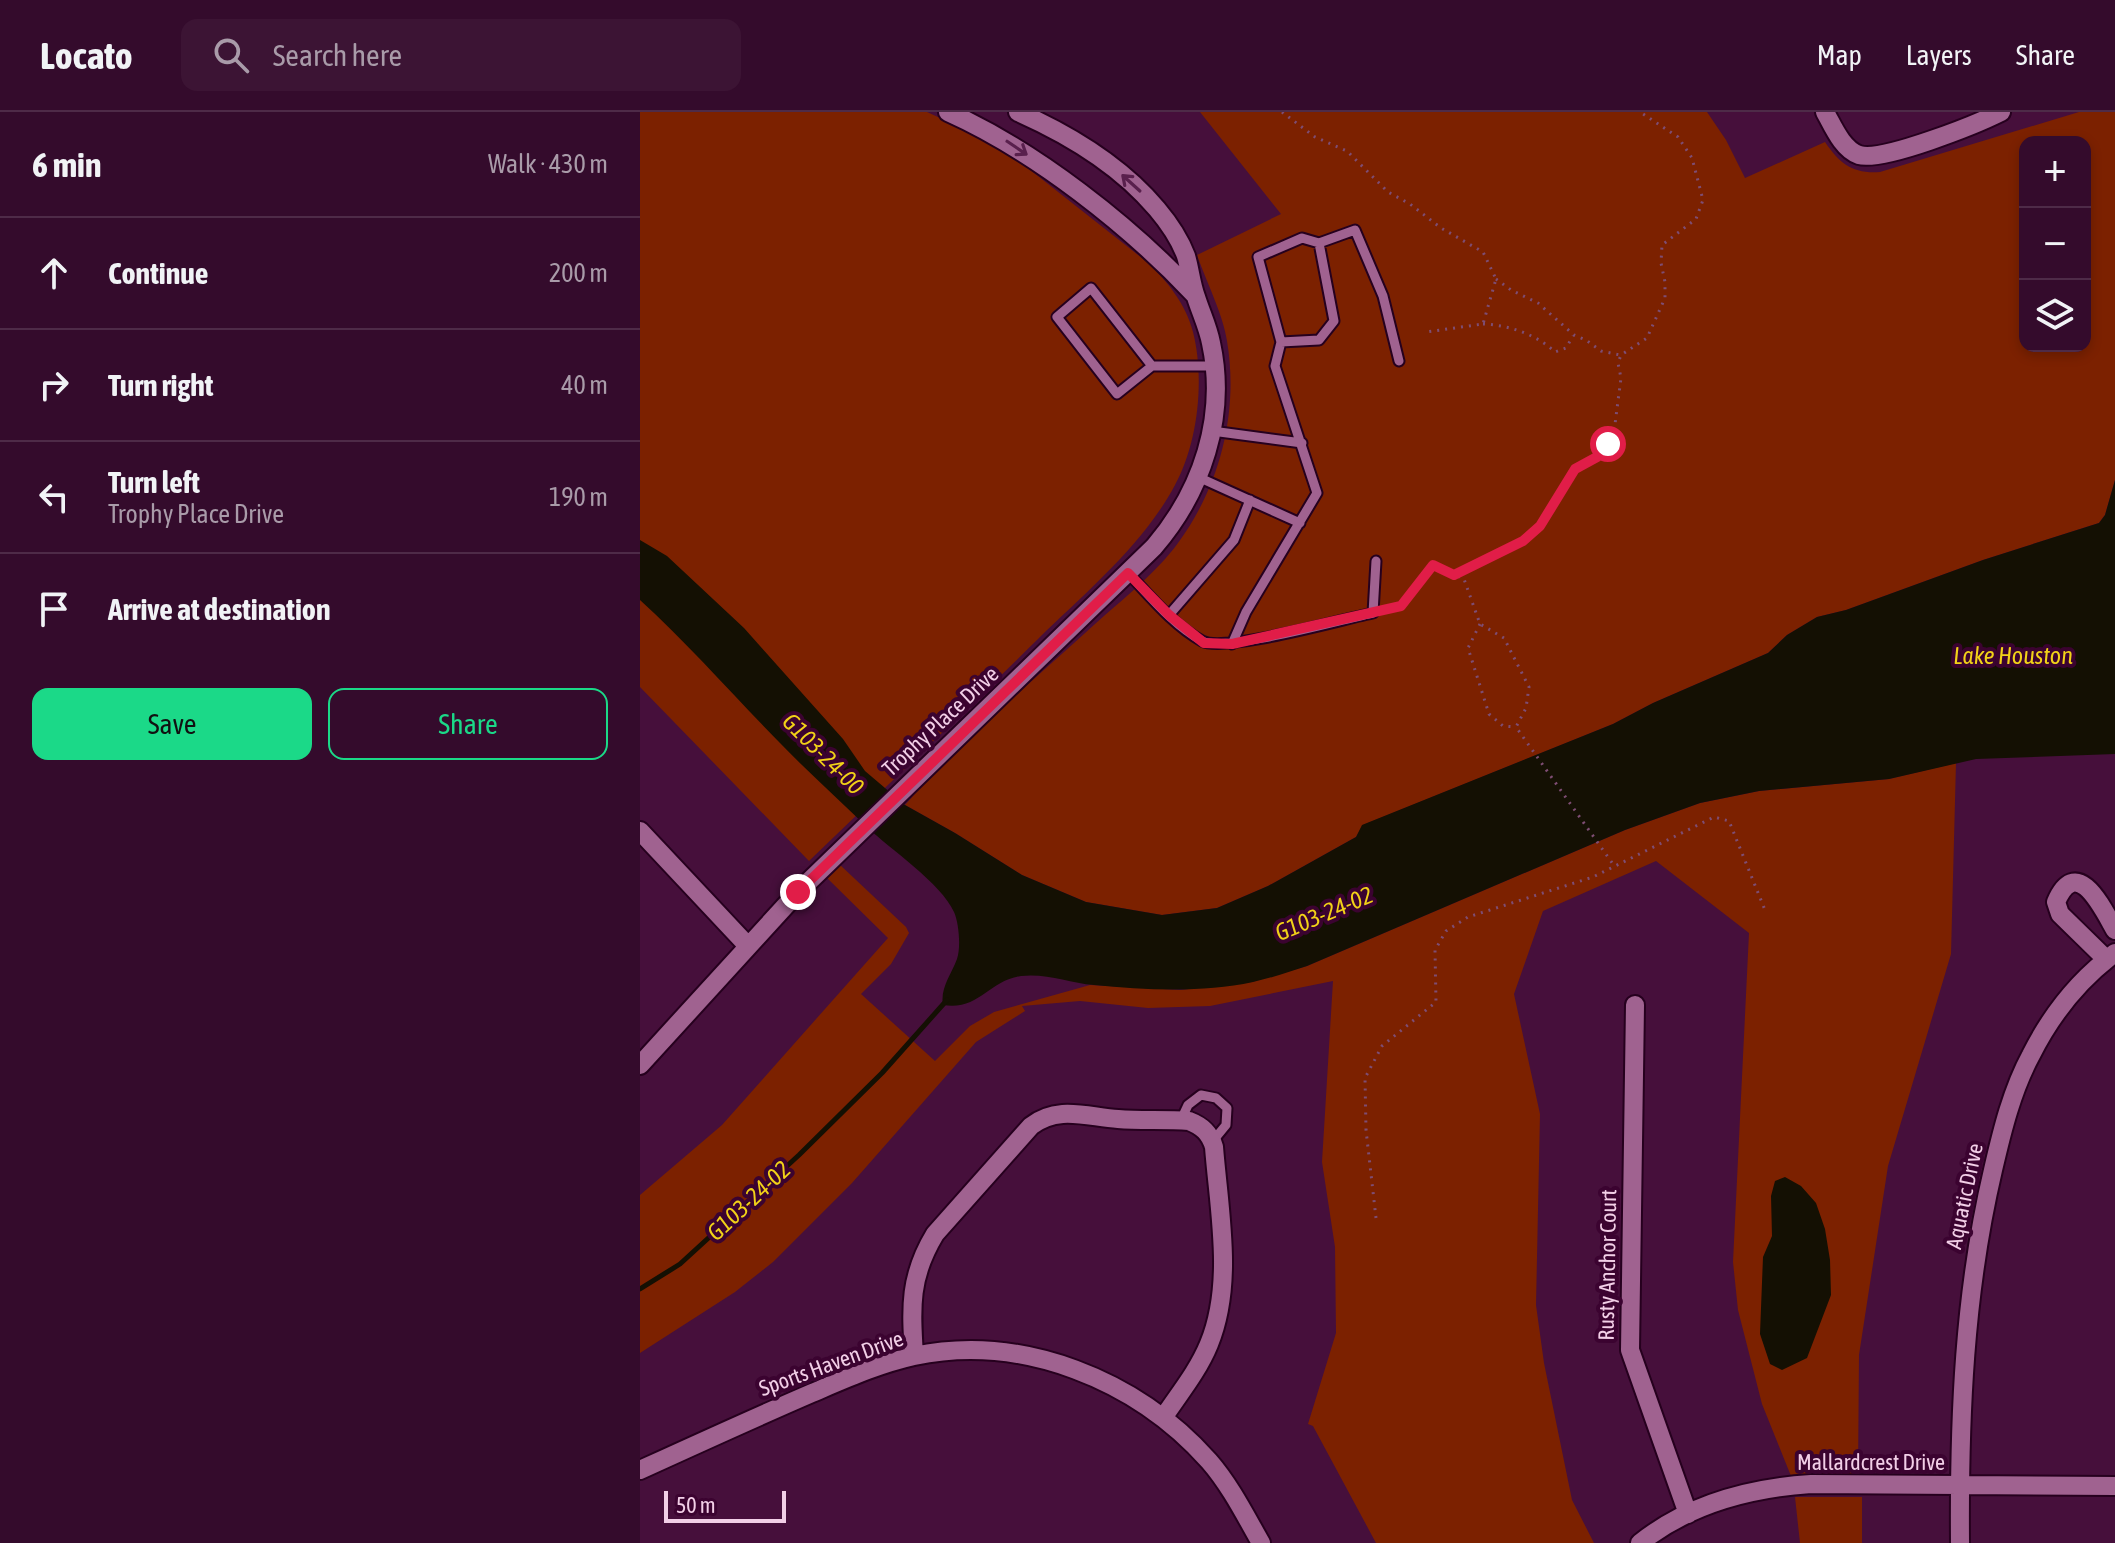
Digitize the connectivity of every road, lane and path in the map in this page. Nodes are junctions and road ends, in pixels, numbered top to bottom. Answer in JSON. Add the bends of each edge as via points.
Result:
{"nodes":[{"id":1,"x":948,"y":112,"type":"edge"},
{"id":2,"x":1018,"y":112,"type":"edge"},
{"id":3,"x":1282,"y":112,"type":"edge"},
{"id":4,"x":1640,"y":112,"type":"edge"},
{"id":5,"x":1825,"y":112,"type":"edge"},
{"id":6,"x":2001,"y":112,"type":"edge"},
{"id":7,"x":1157,"y":210,"type":"junction"},
{"id":8,"x":1131,"y":235,"type":"junction"},
{"id":9,"x":1319,"y":243,"type":"junction"},
{"id":10,"x":1496,"y":279,"type":"junction"},
{"id":11,"x":1196,"y":297,"type":"junction"},
{"id":12,"x":1483,"y":324,"type":"junction"},
{"id":13,"x":1426,"y":332,"type":"dead end"},
{"id":14,"x":1574,"y":335,"type":"junction"},
{"id":15,"x":1281,"y":342,"type":"junction"},
{"id":16,"x":1621,"y":355,"type":"junction"},
{"id":17,"x":1399,"y":361,"type":"dead end"},
{"id":18,"x":1152,"y":366,"type":"junction"},
{"id":19,"x":1214,"y":366,"type":"junction"},
{"id":20,"x":1212,"y":431,"type":"junction"},
{"id":21,"x":1302,"y":443,"type":"junction"},
{"id":22,"x":1198,"y":477,"type":"junction"},
{"id":23,"x":1250,"y":500,"type":"junction"},
{"id":24,"x":1300,"y":523,"type":"junction"},
{"id":25,"x":1376,"y":561,"type":"dead end"},
{"id":26,"x":1128,"y":573,"type":"junction"},
{"id":27,"x":1454,"y":575,"type":"junction"},
{"id":28,"x":1373,"y":613,"type":"junction"},
{"id":29,"x":1169,"y":615,"type":"junction"},
{"id":30,"x":1480,"y":624,"type":"junction"},
{"id":31,"x":1232,"y":644,"type":"junction"},
{"id":32,"x":1516,"y":727,"type":"junction"},
{"id":33,"x":640,"y":831,"type":"edge"},
{"id":34,"x":1615,"y":867,"type":"junction"},
{"id":35,"x":1765,"y":910,"type":"dead end"},
{"id":36,"x":2115,"y":930,"type":"edge"},
{"id":37,"x":747,"y":945,"type":"junction"},
{"id":38,"x":2110,"y":956,"type":"edge"},
{"id":39,"x":1635,"y":1005,"type":"dead end"},
{"id":40,"x":640,"y":1065,"type":"edge"},
{"id":41,"x":1181,"y":1120,"type":"junction"},
{"id":42,"x":1212,"y":1142,"type":"junction"},
{"id":43,"x":1376,"y":1218,"type":"dead end"},
{"id":44,"x":914,"y":1356,"type":"junction"},
{"id":45,"x":1163,"y":1418,"type":"junction"},
{"id":46,"x":640,"y":1470,"type":"edge"},
{"id":47,"x":1959,"y":1486,"type":"junction"},
{"id":48,"x":2115,"y":1486,"type":"edge"},
{"id":49,"x":1688,"y":1514,"type":"junction"},
{"id":50,"x":1261,"y":1543,"type":"edge"},
{"id":51,"x":1640,"y":1543,"type":"edge"},
{"id":52,"x":1960,"y":1543,"type":"edge"}],
"edges":[{"from":1,"to":8,"type":"street","one_way":true,"via":[[1023,152]]},
{"from":7,"to":2,"type":"street","name":"Trophy Place Drive","one_way":true,"via":[[1086,147]]},
{"from":3,"to":10,"type":"path","via":[[1315,137],[1347,151],[1388,192],[1483,252]]},
{"from":4,"to":16,"type":"path","via":[[1678,137],[1692,158],[1703,200],[1696,219],[1662,245],[1665,298],[1647,338]]},
{"from":5,"to":6,"type":"street","via":[[1848,149],[1861,156],[1941,136]]},
{"from":7,"to":8,"type":"street"},
{"from":7,"to":11,"type":"street","name":"Trophy Place Drive","via":[[1185,253]]},
{"from":8,"to":11,"type":"street"},
{"from":9,"to":15,"type":"lane","via":[[1334,321],[1319,340]]},
{"from":9,"to":15,"type":"lane","via":[[1302,238],[1258,257]]},
{"from":9,"to":17,"type":"lane","via":[[1355,230],[1383,296]]},
{"from":10,"to":12,"type":"path"},
{"from":10,"to":14,"type":"path","via":[[1538,303]]},
{"from":11,"to":19,"type":"street","name":"Trophy Place Drive"},
{"from":12,"to":13,"type":"path"},
{"from":12,"to":14,"type":"path","via":[[1504,325],[1545,342],[1555,352],[1566,348]]},
{"from":14,"to":16,"type":"path","via":[[1601,351]]},
{"from":15,"to":21,"type":"lane","via":[[1275,366]]},
{"from":16,"to":27,"type":"path","via":[[1614,432],[1608,444],[1575,469],[1540,526],[1523,541]]},
{"from":18,"to":18,"type":"lane","via":[[1091,288],[1057,317],[1117,394]]},
{"from":18,"to":19,"type":"lane"},
{"from":19,"to":20,"type":"street","name":"Trophy Place Drive"},
{"from":20,"to":21,"type":"lane"},
{"from":20,"to":22,"type":"street","name":"Trophy Place Drive"},
{"from":21,"to":24,"type":"lane","via":[[1317,493]]},
{"from":22,"to":23,"type":"lane"},
{"from":22,"to":26,"type":"street","name":"Trophy Place Drive","via":[[1171,528]]},
{"from":23,"to":24,"type":"lane"},
{"from":23,"to":29,"type":"lane","via":[[1234,540]]},
{"from":24,"to":31,"type":"lane"},
{"from":25,"to":28,"type":"lane"},
{"from":26,"to":29,"type":"lane"},
{"from":26,"to":37,"type":"street","name":"Trophy Place Drive"},
{"from":27,"to":28,"type":"path","via":[[1433,565],[1401,606]]},
{"from":27,"to":30,"type":"path","via":[[1464,579]]},
{"from":28,"to":31,"type":"lane"},
{"from":29,"to":31,"type":"lane","via":[[1204,643]]},
{"from":30,"to":32,"type":"path","via":[[1504,638],[1529,687]]},
{"from":30,"to":32,"type":"path","via":[[1468,648],[1489,714],[1503,726]]},
{"from":32,"to":34,"type":"path"},
{"from":33,"to":37,"type":"street"},
{"from":34,"to":35,"type":"path","via":[[1714,817],[1729,821]]},
{"from":34,"to":43,"type":"path","via":[[1468,917],[1446,931],[1435,950],[1436,1002],[1382,1046],[1365,1078]]},
{"from":36,"to":38,"type":"street","via":[[2093,891],[2070,884],[2061,891],[2056,902],[2060,914]]},
{"from":37,"to":40,"type":"street","name":"Trophy Place Drive"},
{"from":38,"to":47,"type":"street","name":"Aquatic Drive","via":[[2068,998],[2031,1055],[2013,1095],[1978,1242],[1967,1320]]},
{"from":39,"to":49,"type":"street","name":"Rusty Anchor Court","via":[[1630,1350]]},
{"from":41,"to":42,"type":"street","via":[[1198,1124]]},
{"from":41,"to":42,"type":"lane","via":[[1201,1095],[1216,1098],[1227,1108],[1226,1125]]},
{"from":41,"to":44,"type":"street","via":[[1077,1113],[1043,1117],[1031,1126],[923,1254],[911,1296]]},
{"from":42,"to":45,"type":"street","via":[[1223,1261],[1218,1314],[1205,1352]]},
{"from":44,"to":45,"type":"street","name":"Sports Haven Drive","via":[[965,1351],[1041,1359],[1085,1372]]},
{"from":44,"to":46,"type":"street","name":"Sports Haven Drive","via":[[852,1376]]},
{"from":45,"to":50,"type":"street","name":"Sports Haven Drive","via":[[1211,1464]]},
{"from":47,"to":48,"type":"street","name":"Mallardcrest Drive"},
{"from":47,"to":49,"type":"street","name":"Mallardcrest Drive","via":[[1776,1486]]},
{"from":47,"to":52,"type":"street","name":"Aquatic Drive"},
{"from":49,"to":51,"type":"street","name":"Mallardcrest Drive"}]}
